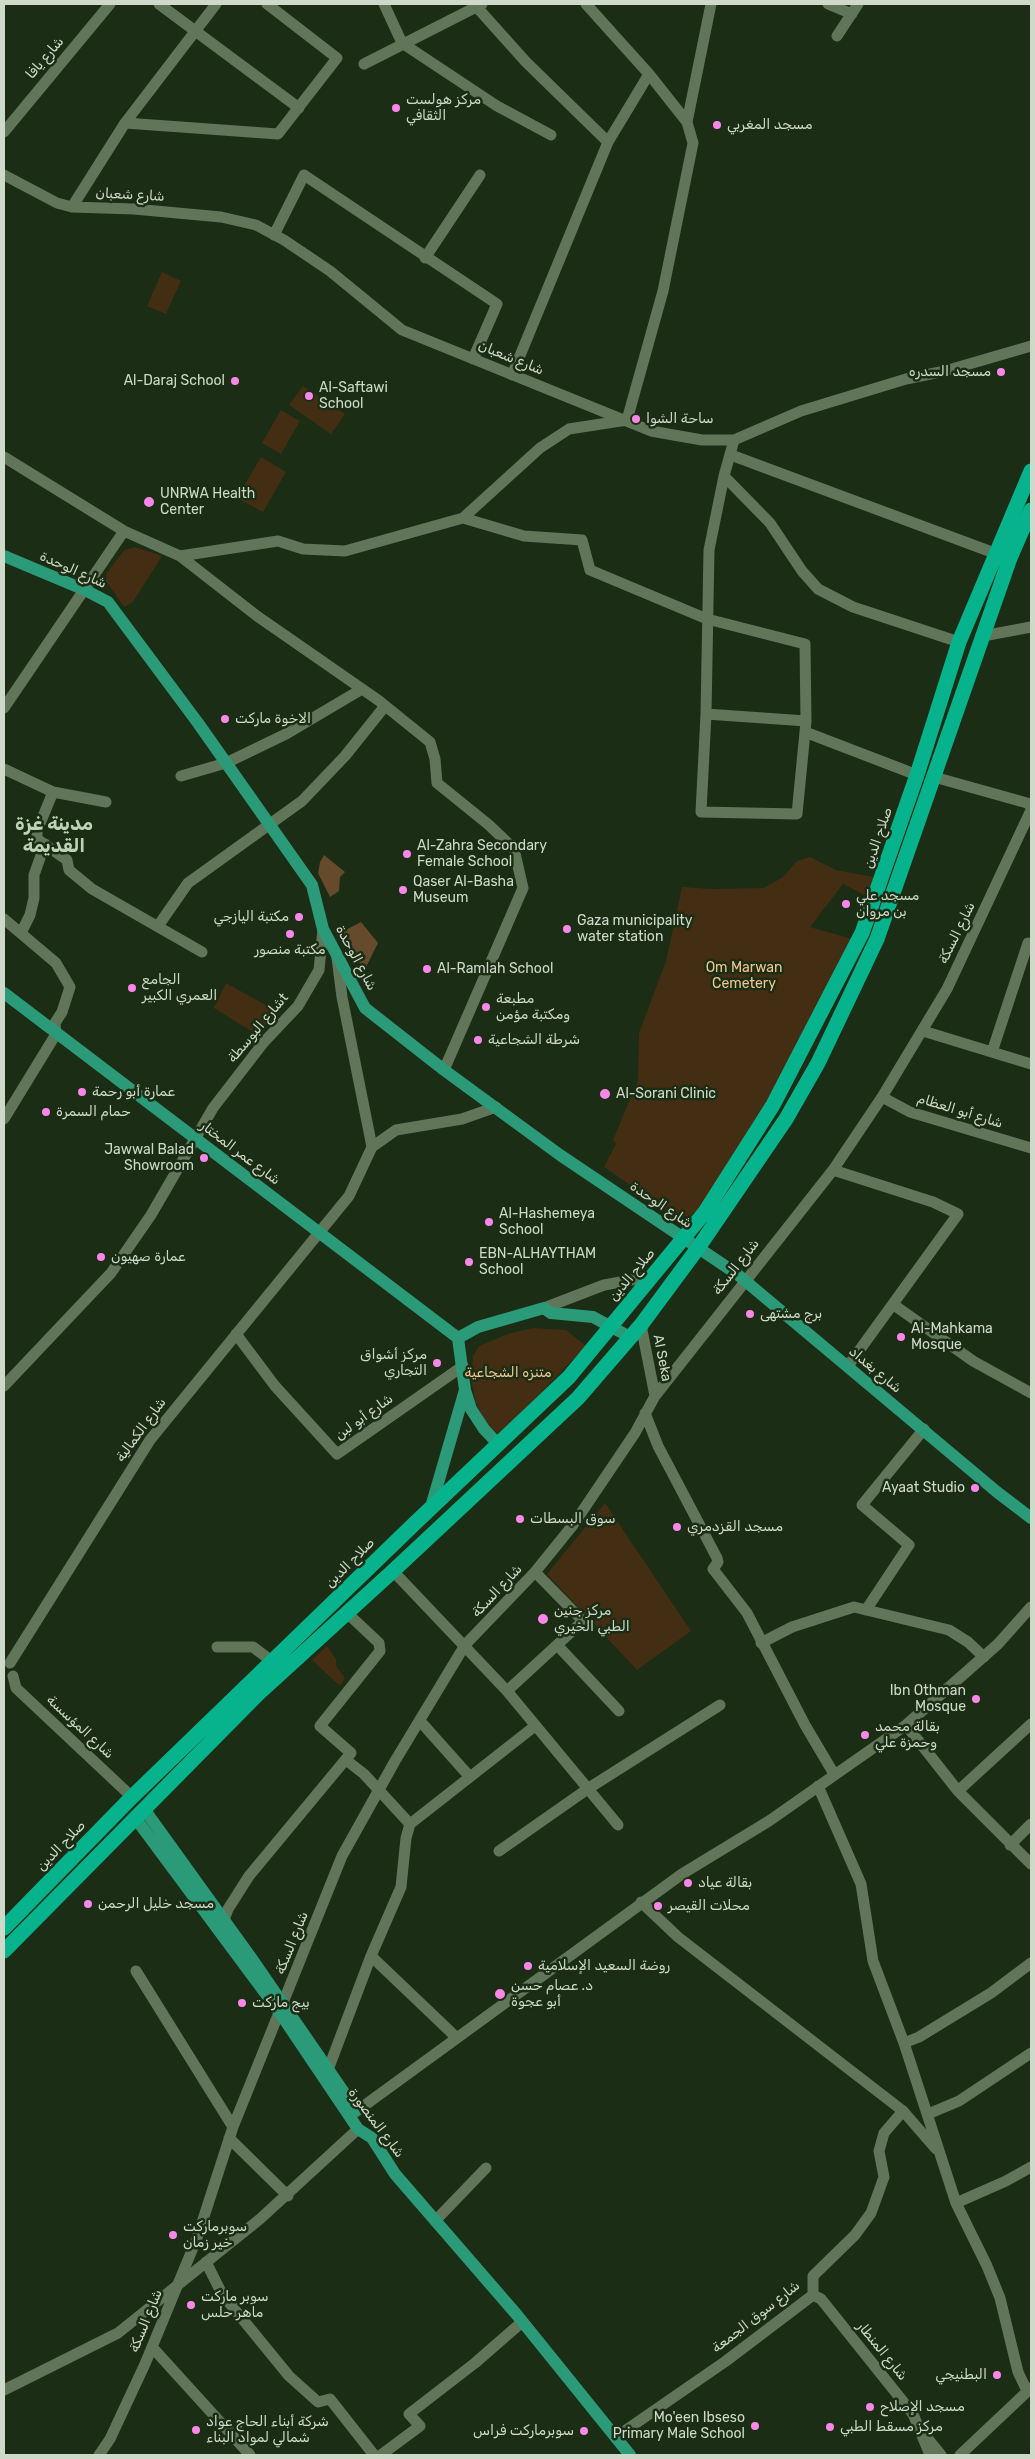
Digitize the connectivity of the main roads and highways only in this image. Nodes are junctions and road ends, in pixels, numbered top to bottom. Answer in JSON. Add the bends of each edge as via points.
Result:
{"nodes":[{"id":1,"x":1031,"y":471,"type":"edge"},
{"id":2,"x":1031,"y":510,"type":"edge"},
{"id":3,"x":4,"y":556,"type":"edge"},
{"id":4,"x":4,"y":993,"type":"edge"},
{"id":5,"x":684,"y":1239,"type":"junction"},
{"id":6,"x":698,"y":1248,"type":"junction"},
{"id":7,"x":611,"y":1326,"type":"junction"},
{"id":8,"x":630,"y":1337,"type":"junction"},
{"id":9,"x":458,"y":1338,"type":"junction"},
{"id":10,"x":465,"y":1390,"type":"junction"},
{"id":11,"x":498,"y":1444,"type":"junction"},
{"id":12,"x":431,"y":1507,"type":"junction"},
{"id":13,"x":1031,"y":1518,"type":"edge"},
{"id":14,"x":140,"y":1814,"type":"junction"},
{"id":15,"x":4,"y":1928,"type":"edge"},
{"id":16,"x":4,"y":1952,"type":"edge"},
{"id":17,"x":282,"y":2009,"type":"junction"},
{"id":18,"x":354,"y":2114,"type":"junction"},
{"id":19,"x":372,"y":2138,"type":"junction"},
{"id":20,"x":630,"y":2455,"type":"edge"}],
"edges":[{"from":1,"to":5,"type":"highway","name":"صلاح الدين","via":[[959,642],[918,775],[862,933],[773,1105],[705,1212]]},
{"from":2,"to":6,"type":"highway","via":[[1010,558],[877,939],[818,1063],[786,1119]]},
{"from":3,"to":5,"type":"main road","name":"شارع الوحدة","via":[[108,602],[312,885],[323,929],[365,1008],[560,1155]]},
{"from":4,"to":9,"type":"main road","name":"شارع عمر المختار"},
{"from":5,"to":6,"type":"main road","name":"شارع الوحدة"},
{"from":5,"to":7,"type":"highway","name":"صلاح الدين"},
{"from":6,"to":8,"type":"highway"},
{"from":6,"to":13,"type":"main road","name":"شارع بغداد","via":[[737,1274]]},
{"from":7,"to":8,"type":"main road"},
{"from":7,"to":9,"type":"main road","via":[[593,1317],[551,1313],[544,1308],[478,1327]]},
{"from":7,"to":11,"type":"highway","name":"صلاح الدين","via":[[569,1377]]},
{"from":8,"to":14,"type":"highway","via":[[578,1398],[258,1694]]},
{"from":9,"to":10,"type":"main road"},
{"from":10,"to":11,"type":"main road","via":[[475,1417]]},
{"from":10,"to":12,"type":"main road"},
{"from":11,"to":12,"type":"highway","name":"صلاح الدين"},
{"from":12,"to":15,"type":"highway","name":"صلاح الدين","via":[[132,1796]]},
{"from":14,"to":16,"type":"highway"},
{"from":14,"to":17,"type":"main road","via":[[221,1932]]},
{"from":14,"to":17,"type":"main road","via":[[223,1919]]},
{"from":17,"to":18,"type":"main road"},
{"from":18,"to":19,"type":"main road"},
{"from":18,"to":19,"type":"main road","name":"شارع المنصورة","via":[[358,2129]]},
{"from":19,"to":20,"type":"main road","name":"شارع المنصورة","via":[[395,2174]]}]}
